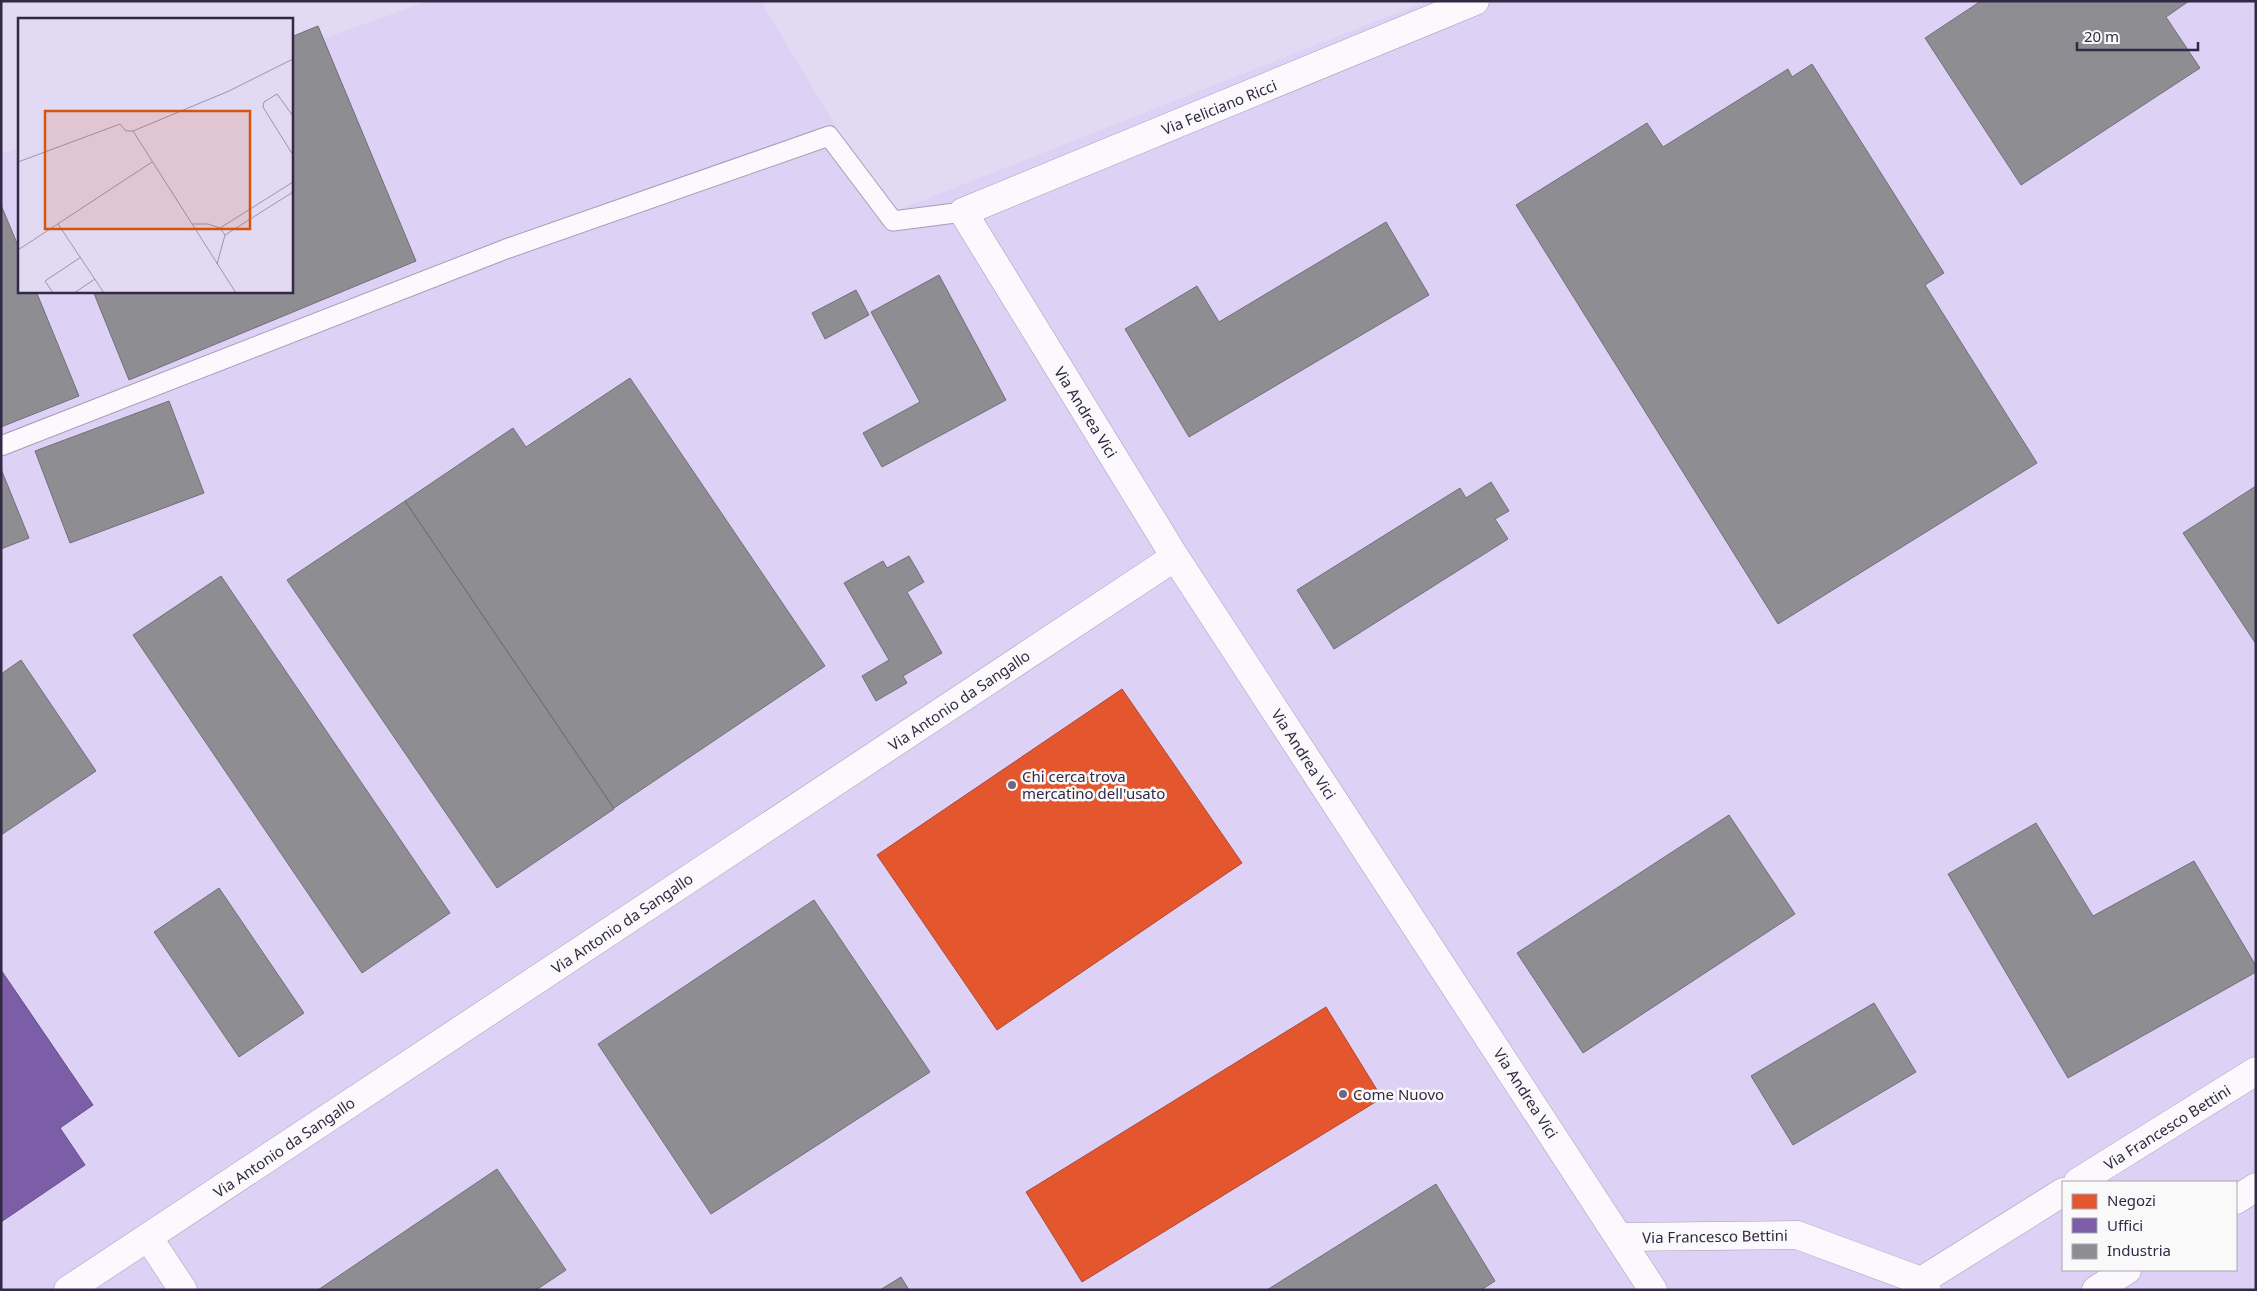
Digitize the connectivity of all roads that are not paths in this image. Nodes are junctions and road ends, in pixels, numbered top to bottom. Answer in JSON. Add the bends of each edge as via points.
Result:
{"nodes":[{"id":1,"x":1475,"y":1,"type":"edge"},
{"id":2,"x":963,"y":212,"type":"junction"},
{"id":3,"x":1,"y":446,"type":"edge"},
{"id":4,"x":1175,"y":557,"type":"junction"},
{"id":5,"x":2256,"y":1071,"type":"edge"},
{"id":6,"x":2080,"y":1181,"type":"edge"},
{"id":7,"x":2256,"y":1187,"type":"edge"},
{"id":8,"x":2062,"y":1193,"type":"edge"},
{"id":9,"x":2237,"y":1199,"type":"edge"},
{"id":10,"x":148,"y":1237,"type":"junction"},
{"id":11,"x":1620,"y":1237,"type":"junction"},
{"id":12,"x":2125,"y":1271,"type":"edge"},
{"id":13,"x":1924,"y":1285,"type":"edge"},
{"id":14,"x":68,"y":1290,"type":"edge"},
{"id":15,"x":183,"y":1290,"type":"edge"},
{"id":16,"x":1654,"y":1290,"type":"edge"},
{"id":17,"x":2096,"y":1290,"type":"edge"}],
"edges":[{"from":1,"to":2,"type":"street","name":"Via Feliciano Ricci"},
{"from":2,"to":3,"type":"lane","via":[[892,221],[829,136],[506,249]]},
{"from":2,"to":4,"type":"street","name":"Via Andrea Vici"},
{"from":4,"to":10,"type":"street","name":"Via Antonio da Sangallo"},
{"from":4,"to":11,"type":"street","name":"Via Andrea Vici"},
{"from":5,"to":6,"type":"street","name":"Via Francesco Bettini"},
{"from":7,"to":9,"type":"street"},
{"from":8,"to":13,"type":"street","name":"Via Francesco Bettini"},
{"from":10,"to":14,"type":"street","name":"Via Antonio da Sangallo"},
{"from":10,"to":15,"type":"street"},
{"from":11,"to":13,"type":"street","name":"Via Francesco Bettini","via":[[1797,1235]]},
{"from":11,"to":16,"type":"street","name":"Via Andrea Vici"},
{"from":12,"to":17,"type":"street"}]}
